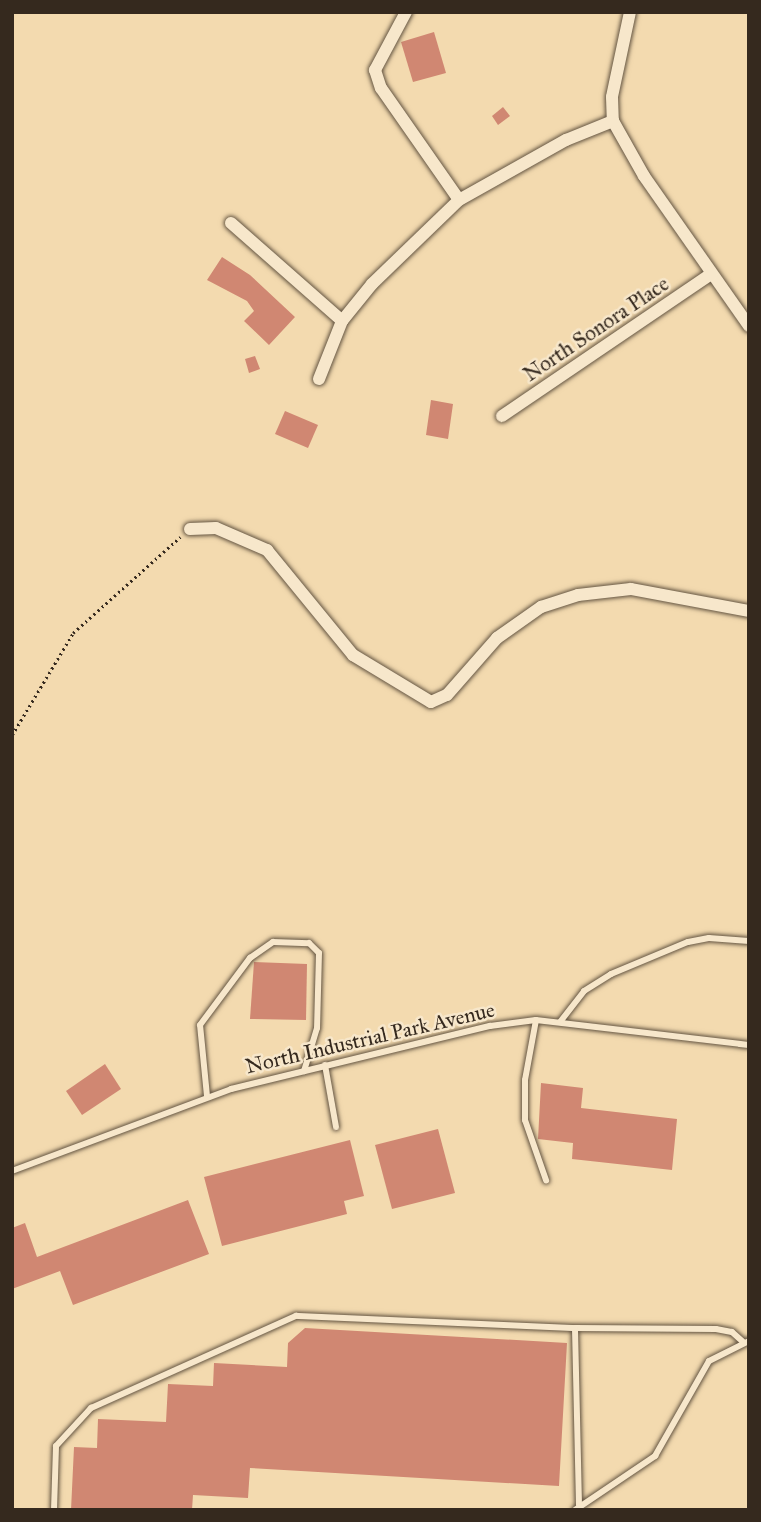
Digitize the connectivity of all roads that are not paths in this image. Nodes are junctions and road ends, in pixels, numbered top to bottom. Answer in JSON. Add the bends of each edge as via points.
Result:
{"nodes":[{"id":1,"x":406,"y":12,"type":"edge"},
{"id":2,"x":630,"y":12,"type":"edge"},
{"id":3,"x":613,"y":121,"type":"junction"},
{"id":4,"x":459,"y":200,"type":"junction"},
{"id":5,"x":232,"y":223,"type":"dead end"},
{"id":6,"x":711,"y":274,"type":"junction"},
{"id":7,"x":342,"y":321,"type":"junction"},
{"id":8,"x":749,"y":326,"type":"edge"},
{"id":9,"x":319,"y":379,"type":"dead end"},
{"id":10,"x":502,"y":416,"type":"dead end"},
{"id":11,"x":190,"y":529,"type":"road end"},
{"id":12,"x":749,"y":611,"type":"edge"},
{"id":13,"x":749,"y":941,"type":"edge"},
{"id":14,"x":536,"y":1020,"type":"junction"},
{"id":15,"x":559,"y":1023,"type":"junction"},
{"id":16,"x":749,"y":1045,"type":"edge"},
{"id":17,"x":325,"y":1065,"type":"junction"},
{"id":18,"x":304,"y":1071,"type":"junction"},
{"id":19,"x":207,"y":1096,"type":"junction"},
{"id":20,"x":336,"y":1127,"type":"dead end"},
{"id":21,"x":12,"y":1171,"type":"edge"},
{"id":22,"x":546,"y":1180,"type":"dead end"},
{"id":23,"x":575,"y":1328,"type":"junction"},
{"id":24,"x":746,"y":1342,"type":"edge"},
{"id":25,"x":577,"y":1507,"type":"edge"},
{"id":26,"x":54,"y":1510,"type":"edge"}],
"edges":[{"from":1,"to":4,"type":"street","via":[[375,70],[381,88]]},
{"from":2,"to":3,"type":"street","via":[[612,97]]},
{"from":3,"to":4,"type":"street","via":[[566,140]]},
{"from":3,"to":6,"type":"street","via":[[644,176]]},
{"from":4,"to":7,"type":"street","via":[[372,284]]},
{"from":5,"to":7,"type":"street"},
{"from":6,"to":8,"type":"street"},
{"from":6,"to":10,"type":"street","name":"North Sonora Place"},
{"from":7,"to":9,"type":"street"},
{"from":11,"to":12,"type":"street","via":[[216,528],[267,550],[353,655],[430,702],[447,695],[466,668],[519,622],[541,607],[578,595],[642,590]]},
{"from":13,"to":15,"type":"lane","via":[[709,938],[688,942],[611,974],[584,991]]},
{"from":14,"to":15,"type":"lane","name":"North Industrial Park Avenue"},
{"from":14,"to":17,"type":"lane","name":"North Industrial Park Avenue"},
{"from":14,"to":22,"type":"lane","via":[[525,1080],[525,1120]]},
{"from":15,"to":16,"type":"lane","name":"North Industrial Park Avenue"},
{"from":17,"to":18,"type":"lane","name":"North Industrial Park Avenue"},
{"from":17,"to":20,"type":"lane"},
{"from":18,"to":19,"type":"lane","name":"North Industrial Park Avenue"},
{"from":18,"to":19,"type":"lane","via":[[317,1028],[319,953],[309,943],[273,942],[250,958],[200,1025]]},
{"from":19,"to":21,"type":"lane","name":"North Industrial Park Avenue"},
{"from":23,"to":24,"type":"lane","via":[[716,1329],[732,1332]]},
{"from":23,"to":25,"type":"lane"},
{"from":23,"to":26,"type":"lane","via":[[296,1316],[91,1408],[56,1446]]},
{"from":24,"to":25,"type":"lane","via":[[709,1361],[694,1379],[655,1456]]}]}
